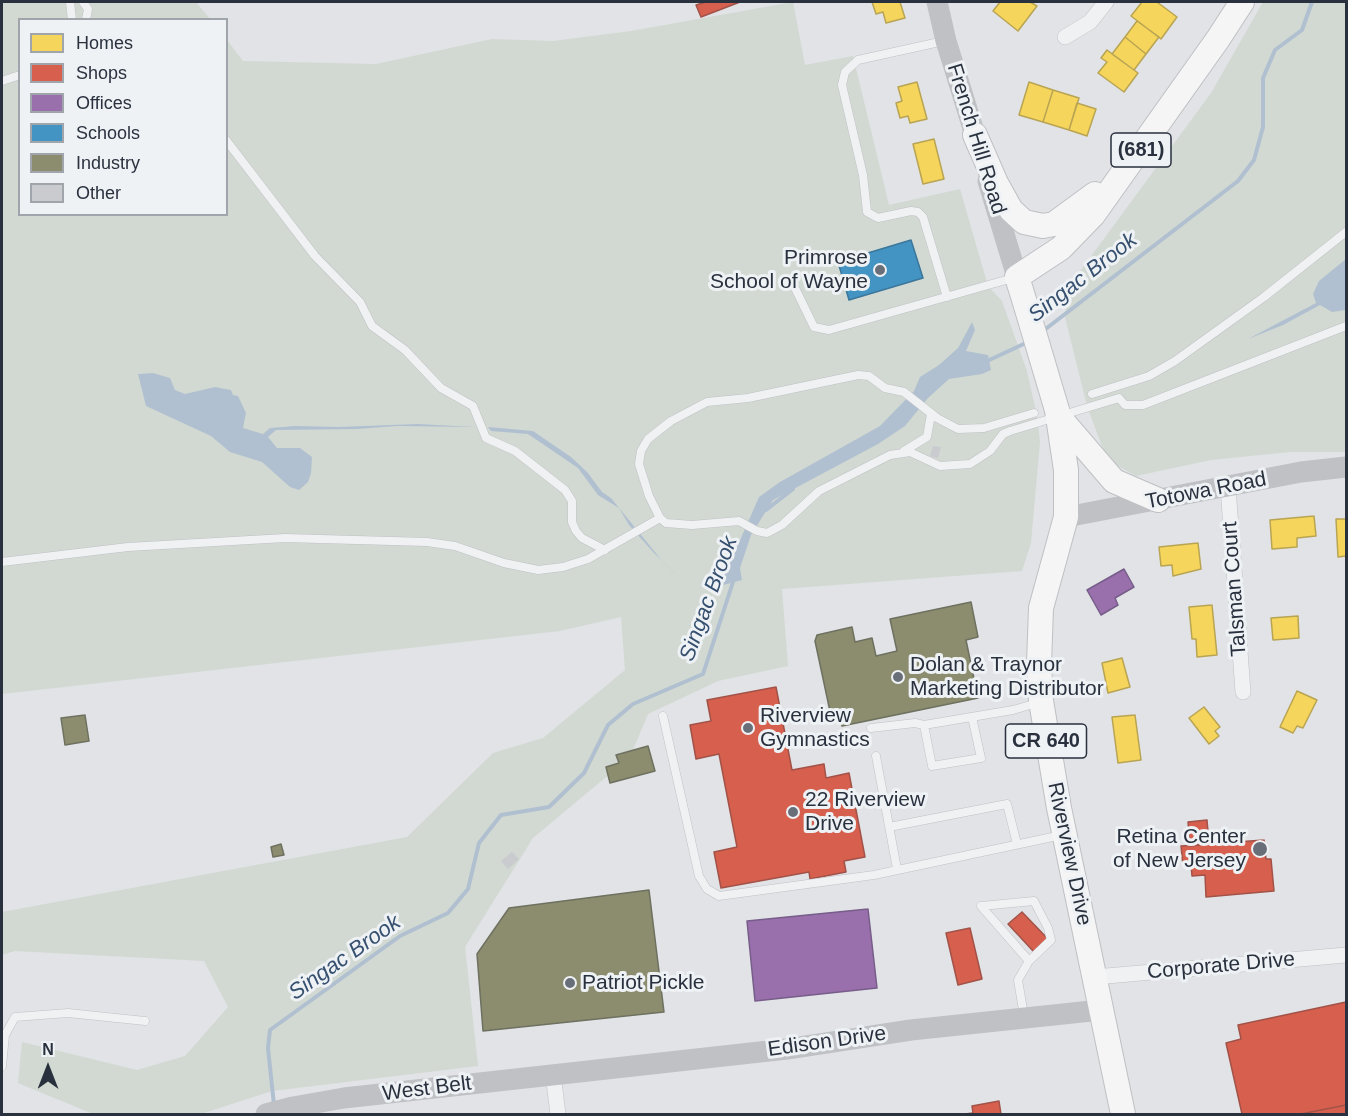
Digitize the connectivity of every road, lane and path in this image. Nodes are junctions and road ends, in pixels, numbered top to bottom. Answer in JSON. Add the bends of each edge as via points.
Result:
{"nodes":[{"id":1,"x":70,"y":2,"type":"edge"},
{"id":2,"x":83,"y":2,"type":"edge"},
{"id":3,"x":937,"y":2,"type":"edge"},
{"id":4,"x":1106,"y":2,"type":"edge"},
{"id":5,"x":1242,"y":2,"type":"edge"},
{"id":6,"x":72,"y":18,"type":"edge"},
{"id":7,"x":86,"y":18,"type":"edge"},
{"id":8,"x":1065,"y":37,"type":"dead end"},
{"id":9,"x":945,"y":41,"type":"junction"},
{"id":10,"x":18,"y":76,"type":"edge"},
{"id":11,"x":2,"y":81,"type":"edge"},
{"id":12,"x":975,"y":135,"type":"junction"},
{"id":13,"x":1150,"y":136,"type":"junction"},
{"id":14,"x":228,"y":143,"type":"edge"},
{"id":15,"x":1347,"y":232,"type":"edge"},
{"id":16,"x":1017,"y":277,"type":"junction"},
{"id":17,"x":796,"y":290,"type":"dead end"},
{"id":18,"x":947,"y":297,"type":"junction"},
{"id":19,"x":1347,"y":326,"type":"edge"},
{"id":20,"x":1117,"y":387,"type":"junction"},
{"id":21,"x":1092,"y":394,"type":"dead end"},
{"id":22,"x":1119,"y":398,"type":"junction"},
{"id":23,"x":929,"y":412,"type":"junction"},
{"id":24,"x":1050,"y":413,"type":"junction"},
{"id":25,"x":1004,"y":423,"type":"junction"},
{"id":26,"x":1004,"y":434,"type":"junction"},
{"id":27,"x":904,"y":452,"type":"junction"},
{"id":28,"x":1347,"y":467,"type":"edge"},
{"id":29,"x":1228,"y":487,"type":"junction"},
{"id":30,"x":1158,"y":500,"type":"junction"},
{"id":31,"x":1066,"y":517,"type":"junction"},
{"id":32,"x":660,"y":518,"type":"junction"},
{"id":33,"x":605,"y":550,"type":"junction"},
{"id":34,"x":2,"y":562,"type":"edge"},
{"id":35,"x":1243,"y":692,"type":"dead end"},
{"id":36,"x":1041,"y":702,"type":"junction"},
{"id":37,"x":663,"y":716,"type":"dead end"},
{"id":38,"x":972,"y":717,"type":"junction"},
{"id":39,"x":924,"y":725,"type":"junction"},
{"id":40,"x":871,"y":728,"type":"dead end"},
{"id":41,"x":876,"y":756,"type":"dead end"},
{"id":42,"x":890,"y":827,"type":"junction"},
{"id":43,"x":1065,"y":835,"type":"junction"},
{"id":44,"x":1017,"y":844,"type":"junction"},
{"id":45,"x":897,"y":868,"type":"junction"},
{"id":46,"x":1347,"y":955,"type":"edge"},
{"id":47,"x":1029,"y":961,"type":"junction"},
{"id":48,"x":1095,"y":977,"type":"junction"},
{"id":49,"x":1101,"y":1010,"type":"junction"},
{"id":50,"x":1025,"y":1018,"type":"junction"},
{"id":51,"x":146,"y":1021,"type":"dead end"},
{"id":52,"x":2,"y":1066,"type":"edge"},
{"id":53,"x":553,"y":1074,"type":"junction"},
{"id":54,"x":266,"y":1114,"type":"edge"},
{"id":55,"x":558,"y":1114,"type":"edge"},
{"id":56,"x":1123,"y":1114,"type":"edge"}],
"edges":[{"from":1,"to":6,"type":"lane"},
{"from":2,"to":7,"type":"lane","via":[[88,9]]},
{"from":3,"to":9,"type":"main road","name":"French Hill Road"},
{"from":4,"to":8,"type":"street","via":[[1090,22]]},
{"from":5,"to":13,"type":"main road","number":"(681)"},
{"from":9,"to":12,"type":"main road","name":"French Hill Road"},
{"from":9,"to":18,"type":"lane","via":[[858,60],[844,72],[842,85],[865,182],[867,212],[878,218],[911,211],[923,217]]},
{"from":10,"to":11,"type":"lane"},
{"from":12,"to":13,"type":"main road","via":[[1011,210],[1024,222],[1042,226],[1071,214],[1125,165]]},
{"from":12,"to":16,"type":"main road","name":"French Hill Road"},
{"from":13,"to":16,"type":"main road","number":"(681)","via":[[1074,236]]},
{"from":14,"to":33,"type":"lane","via":[[315,256],[360,302],[372,326],[405,350],[441,388],[473,406],[486,438],[515,451],[565,490],[572,501],[576,531]]},
{"from":15,"to":20,"type":"lane","via":[[1175,360],[1149,376]]},
{"from":16,"to":18,"type":"lane"},
{"from":16,"to":24,"type":"main road","name":"Riverview Drive","number":"CR 640","bridge":true},
{"from":17,"to":18,"type":"lane","via":[[814,327],[822,330]]},
{"from":19,"to":22,"type":"lane","via":[[1143,405],[1125,405]]},
{"from":20,"to":21,"type":"lane"},
{"from":20,"to":22,"type":"lane"},
{"from":22,"to":24,"type":"lane"},
{"from":23,"to":25,"type":"lane","via":[[958,429]]},
{"from":23,"to":27,"type":"lane","via":[[927,437]]},
{"from":23,"to":32,"type":"lane","via":[[904,392],[890,390],[862,375],[748,398],[716,399],[691,409],[655,433],[641,451],[643,483]]},
{"from":24,"to":25,"type":"lane"},
{"from":24,"to":26,"type":"lane"},
{"from":24,"to":30,"type":"main road","via":[[1114,481]]},
{"from":24,"to":31,"type":"main road","name":"Riverview Drive","number":"CR 640","via":[[1066,470]]},
{"from":25,"to":26,"type":"lane"},
{"from":26,"to":27,"type":"lane","via":[[970,464],[940,466]]},
{"from":27,"to":32,"type":"lane","via":[[875,461],[826,486],[775,531],[757,531],[739,521],[676,525]]},
{"from":28,"to":29,"type":"main road","name":"Totowa Road"},
{"from":29,"to":30,"type":"main road","name":"Totowa Road"},
{"from":29,"to":35,"type":"street","name":"Talsman Court"},
{"from":30,"to":31,"type":"main road","name":"Totowa Road"},
{"from":31,"to":36,"type":"main road","name":"Riverview Drive","number":"CR 640","via":[[1041,608]]},
{"from":32,"to":33,"type":"lane"},
{"from":33,"to":34,"type":"lane","via":[[574,564],[538,570],[427,542],[254,538]]},
{"from":36,"to":38,"type":"lane"},
{"from":36,"to":43,"type":"main road","name":"Riverview Drive","number":"CR 640"},
{"from":37,"to":45,"type":"lane","via":[[699,876],[708,889],[719,896],[874,875]]},
{"from":38,"to":39,"type":"lane"},
{"from":38,"to":39,"type":"lane","via":[[981,758],[932,766]]},
{"from":39,"to":40,"type":"lane"},
{"from":41,"to":42,"type":"lane"},
{"from":42,"to":44,"type":"lane","via":[[1006,804]]},
{"from":42,"to":45,"type":"lane"},
{"from":43,"to":44,"type":"lane"},
{"from":43,"to":48,"type":"main road","name":"Riverview Drive","number":"CR 640"},
{"from":44,"to":45,"type":"lane"},
{"from":46,"to":48,"type":"street","name":"Corporate Drive"},
{"from":47,"to":47,"type":"lane","via":[[1051,940],[1034,901],[981,906]]},
{"from":47,"to":50,"type":"lane","via":[[1018,980]]},
{"from":48,"to":49,"type":"main road","name":"Riverview Drive","number":"CR 640"},
{"from":49,"to":50,"type":"main road","name":"Edison Drive"},
{"from":49,"to":56,"type":"main road","name":"Riverview Drive","number":"CR 640"},
{"from":50,"to":53,"type":"main road","name":"Edison Drive"},
{"from":51,"to":52,"type":"lane","via":[[68,1013],[15,1017],[5,1035]]},
{"from":53,"to":54,"type":"main road","name":"West Belt","via":[[344,1098]]},
{"from":53,"to":55,"type":"street"}]}
